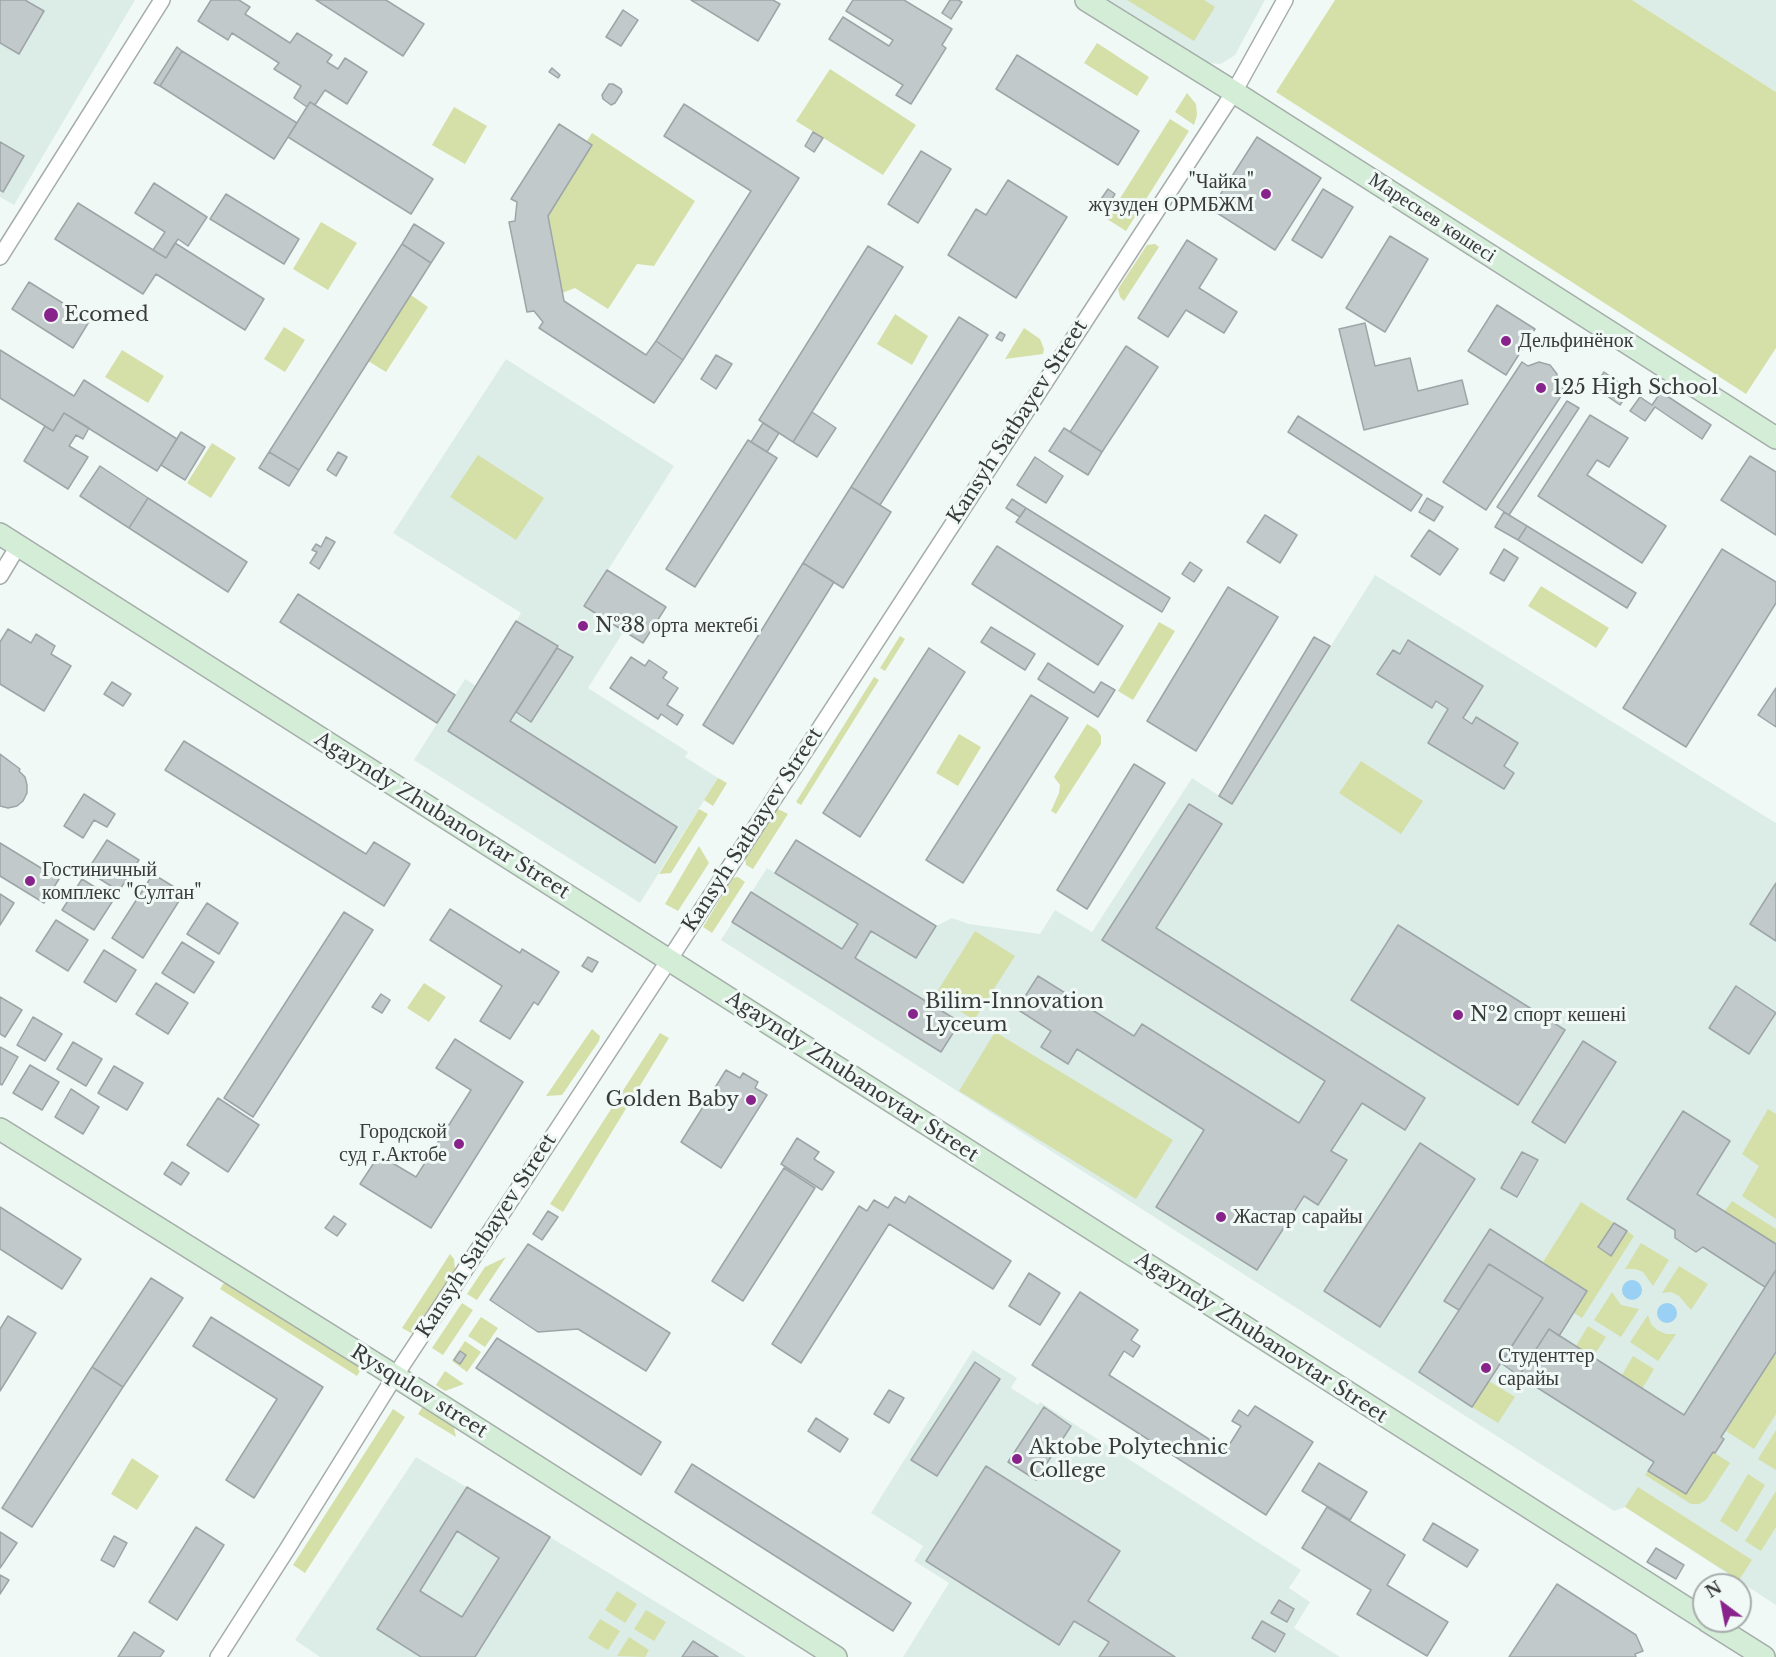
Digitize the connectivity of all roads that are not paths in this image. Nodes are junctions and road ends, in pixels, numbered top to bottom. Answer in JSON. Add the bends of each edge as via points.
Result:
{"nodes":[{"id":1,"x":162,"y":0,"type":"edge"},
{"id":2,"x":1086,"y":0,"type":"edge"},
{"id":3,"x":1285,"y":0,"type":"edge"},
{"id":4,"x":1234,"y":92,"type":"junction"},
{"id":5,"x":0,"y":257,"type":"edge"},
{"id":6,"x":1776,"y":438,"type":"edge"},
{"id":7,"x":0,"y":534,"type":"edge"},
{"id":8,"x":18,"y":546,"type":"junction"},
{"id":9,"x":0,"y":576,"type":"edge"},
{"id":10,"x":669,"y":960,"type":"junction"},
{"id":11,"x":0,"y":1129,"type":"edge"},
{"id":12,"x":395,"y":1376,"type":"junction"},
{"id":13,"x":1692,"y":1611,"type":"edge"},
{"id":14,"x":1726,"y":1633,"type":"edge"},
{"id":15,"x":218,"y":1657,"type":"edge"},
{"id":16,"x":837,"y":1657,"type":"edge"},
{"id":17,"x":1764,"y":1657,"type":"edge"}],
"edges":[{"from":1,"to":5,"type":"street"},
{"from":2,"to":4,"type":"street","name":"Маресьев көшесі"},
{"from":3,"to":4,"type":"street","name":"Kansyh Satbayev Street"},
{"from":4,"to":6,"type":"street","name":"Маресьев көшесі"},
{"from":4,"to":10,"type":"street","name":"Kansyh Satbayev Street"},
{"from":7,"to":8,"type":"street","name":"Agayndy Zhubanovtar Street"},
{"from":8,"to":9,"type":"street"},
{"from":8,"to":10,"type":"street","name":"Agayndy Zhubanovtar Street"},
{"from":10,"to":12,"type":"street","name":"Kansyh Satbayev Street"},
{"from":10,"to":13,"type":"street","name":"Agayndy Zhubanovtar Street"},
{"from":11,"to":12,"type":"street","name":"Rysqulov street"},
{"from":12,"to":15,"type":"street","name":"Kansyh Satbayev Street"},
{"from":12,"to":16,"type":"street","name":"Rysqulov street"},
{"from":14,"to":17,"type":"street","name":"Agayndy Zhubanovtar Street"}]}
